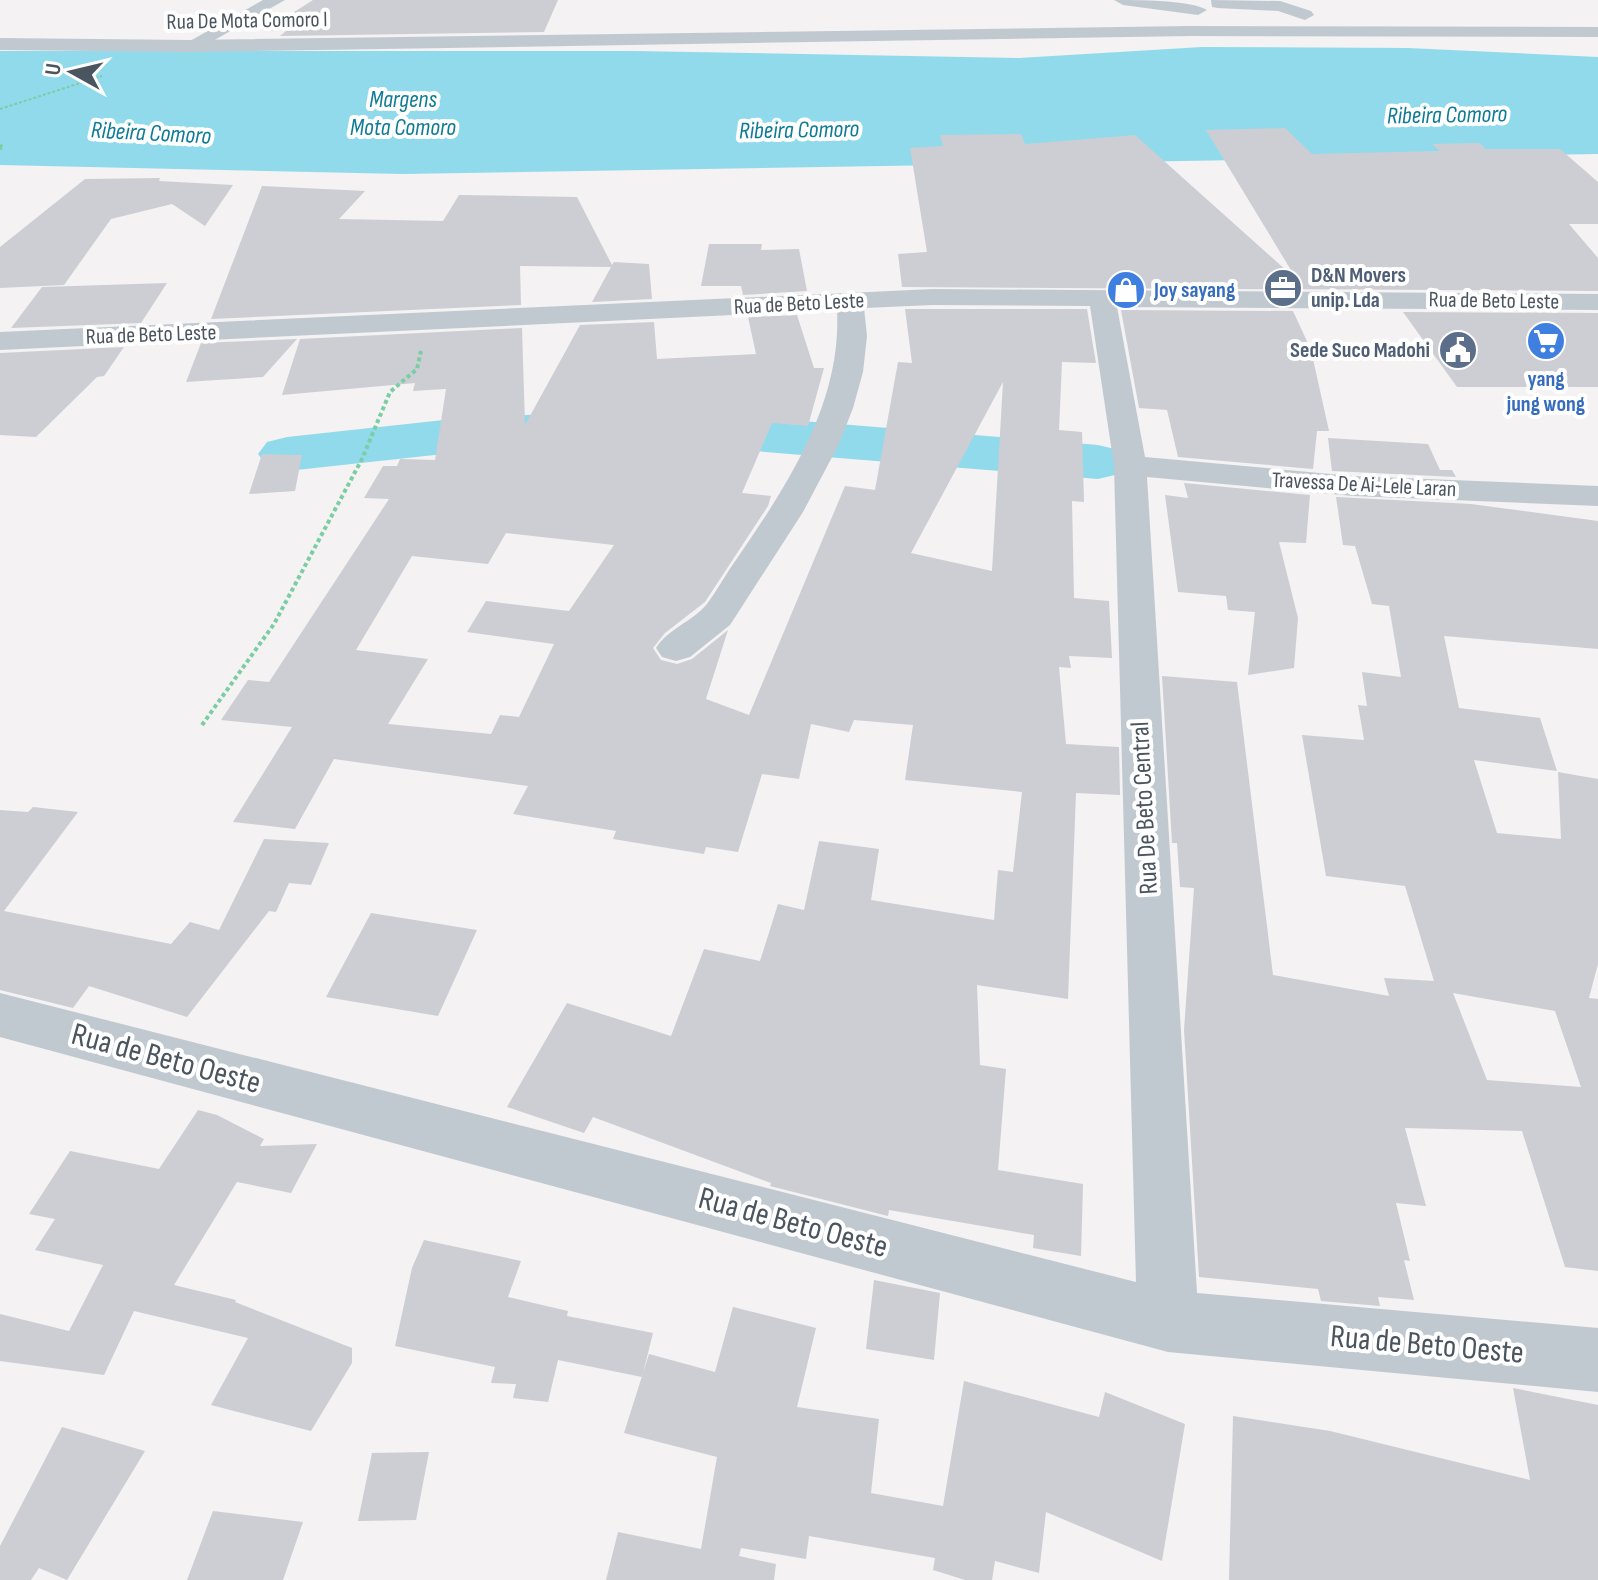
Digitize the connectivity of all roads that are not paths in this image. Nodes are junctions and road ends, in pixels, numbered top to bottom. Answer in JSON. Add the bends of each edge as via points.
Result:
{"nodes":[{"id":1,"x":276,"y":0,"type":"edge"},
{"id":2,"x":1123,"y":0,"type":"edge"},
{"id":3,"x":1218,"y":1,"type":"edge"},
{"id":4,"x":1198,"y":10,"type":"junction"},
{"id":5,"x":1305,"y":15,"type":"dead end"},
{"id":6,"x":1190,"y":31,"type":"junction"},
{"id":7,"x":1598,"y":32,"type":"edge"},
{"id":8,"x":0,"y":44,"type":"edge"},
{"id":9,"x":190,"y":46,"type":"junction"},
{"id":10,"x":1102,"y":297,"type":"junction"},
{"id":11,"x":850,"y":301,"type":"junction"},
{"id":12,"x":1598,"y":302,"type":"edge"},
{"id":13,"x":0,"y":341,"type":"edge"},
{"id":14,"x":1130,"y":466,"type":"junction"},
{"id":15,"x":1598,"y":496,"type":"edge"},
{"id":16,"x":676,"y":648,"type":"dead end"},
{"id":17,"x":0,"y":1015,"type":"edge"},
{"id":18,"x":1168,"y":1321,"type":"junction"},
{"id":19,"x":1598,"y":1360,"type":"edge"}],
"edges":[{"from":1,"to":9,"type":"street"},
{"from":2,"to":4,"type":"street"},
{"from":3,"to":4,"type":"street"},
{"from":3,"to":5,"type":"street","via":[[1280,6]]},
{"from":4,"to":6,"type":"street","via":[[1186,23]]},
{"from":6,"to":7,"type":"street","name":"Rua De Mota Comoro I"},
{"from":6,"to":9,"type":"street","name":"Rua De Mota Comoro I"},
{"from":8,"to":9,"type":"street","name":"Rua De Mota Comoro I"},
{"from":10,"to":11,"type":"street","name":"Rua de Beto Leste"},
{"from":10,"to":12,"type":"street","name":"Rua de Beto Leste"},
{"from":10,"to":14,"type":"street","name":"Rua De Beto Central"},
{"from":11,"to":13,"type":"street","name":"Rua de Beto Leste"},
{"from":11,"to":16,"type":"street","via":[[850,360],[811,466],[713,621]]},
{"from":14,"to":15,"type":"street","name":"Travessa De Ai-Lele Laran","via":[[1353,486]]},
{"from":14,"to":18,"type":"street","name":"Rua De Beto Central"},
{"from":17,"to":18,"type":"street","name":"Rua de Beto Oeste"},
{"from":18,"to":19,"type":"street","name":"Rua de Beto Oeste"}]}
